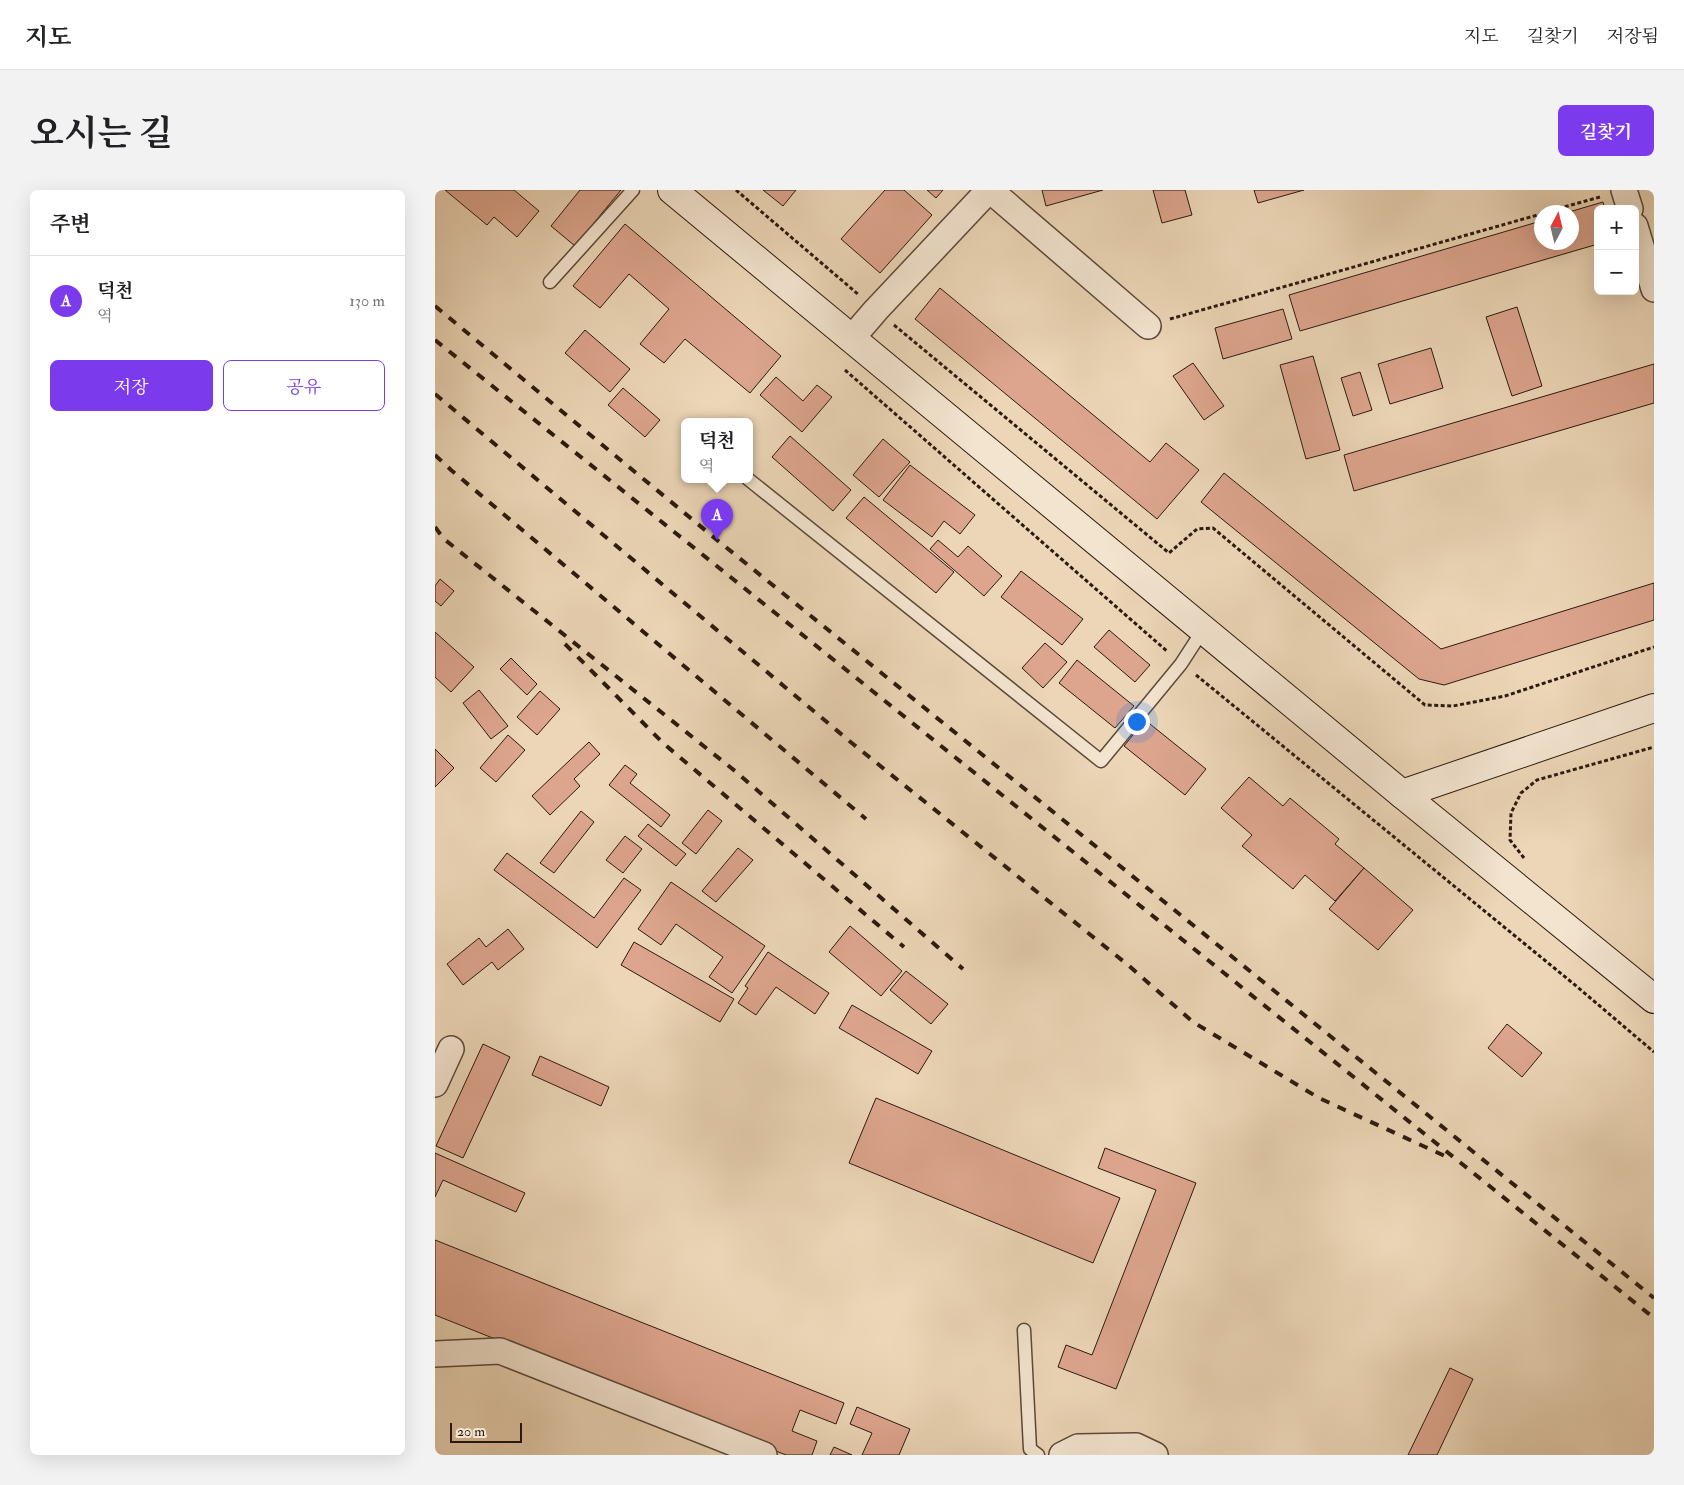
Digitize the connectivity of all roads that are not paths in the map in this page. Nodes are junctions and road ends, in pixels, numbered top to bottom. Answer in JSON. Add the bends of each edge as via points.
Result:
{"nodes":[{"id":1,"x":633,"y":190,"type":"edge"},
{"id":2,"x":672,"y":190,"type":"edge"},
{"id":3,"x":989,"y":190,"type":"edge"},
{"id":4,"x":1625,"y":190,"type":"edge"},
{"id":5,"x":1629,"y":205,"type":"edge"},
{"id":6,"x":1639,"y":239,"type":"edge"},
{"id":7,"x":550,"y":282,"type":"dead end"},
{"id":8,"x":1654,"y":288,"type":"edge"},
{"id":9,"x":1148,"y":326,"type":"road end"},
{"id":10,"x":851,"y":339,"type":"junction"},
{"id":11,"x":753,"y":482,"type":"edge"},
{"id":12,"x":1203,"y":630,"type":"junction"},
{"id":13,"x":1654,"y":708,"type":"edge"},
{"id":14,"x":1402,"y":794,"type":"junction"},
{"id":15,"x":1654,"y":999,"type":"edge"},
{"id":16,"x":451,"y":1049,"type":"dead end"},
{"id":17,"x":435,"y":1084,"type":"edge"},
{"id":18,"x":1023,"y":1330,"type":"dead end"},
{"id":19,"x":435,"y":1354,"type":"edge"},
{"id":20,"x":764,"y":1455,"type":"edge"},
{"id":21,"x":1038,"y":1455,"type":"edge"},
{"id":22,"x":1062,"y":1455,"type":"edge"},
{"id":23,"x":1155,"y":1455,"type":"edge"}],
"edges":[{"from":1,"to":7,"type":"lane"},
{"from":2,"to":10,"type":"main road"},
{"from":3,"to":9,"type":"street"},
{"from":3,"to":10,"type":"street"},
{"from":4,"to":5,"type":"street"},
{"from":6,"to":8,"type":"street"},
{"from":10,"to":12,"type":"main road"},
{"from":11,"to":12,"type":"lane","via":[[1101,761],[1181,664]]},
{"from":12,"to":14,"type":"main road"},
{"from":13,"to":14,"type":"main road"},
{"from":14,"to":15,"type":"main road"},
{"from":16,"to":17,"type":"street"},
{"from":18,"to":21,"type":"lane","via":[[1030,1449]]},
{"from":19,"to":20,"type":"street","via":[[500,1351]]},
{"from":22,"to":23,"type":"street","via":[[1077,1447],[1107,1446],[1136,1446]]}]}
